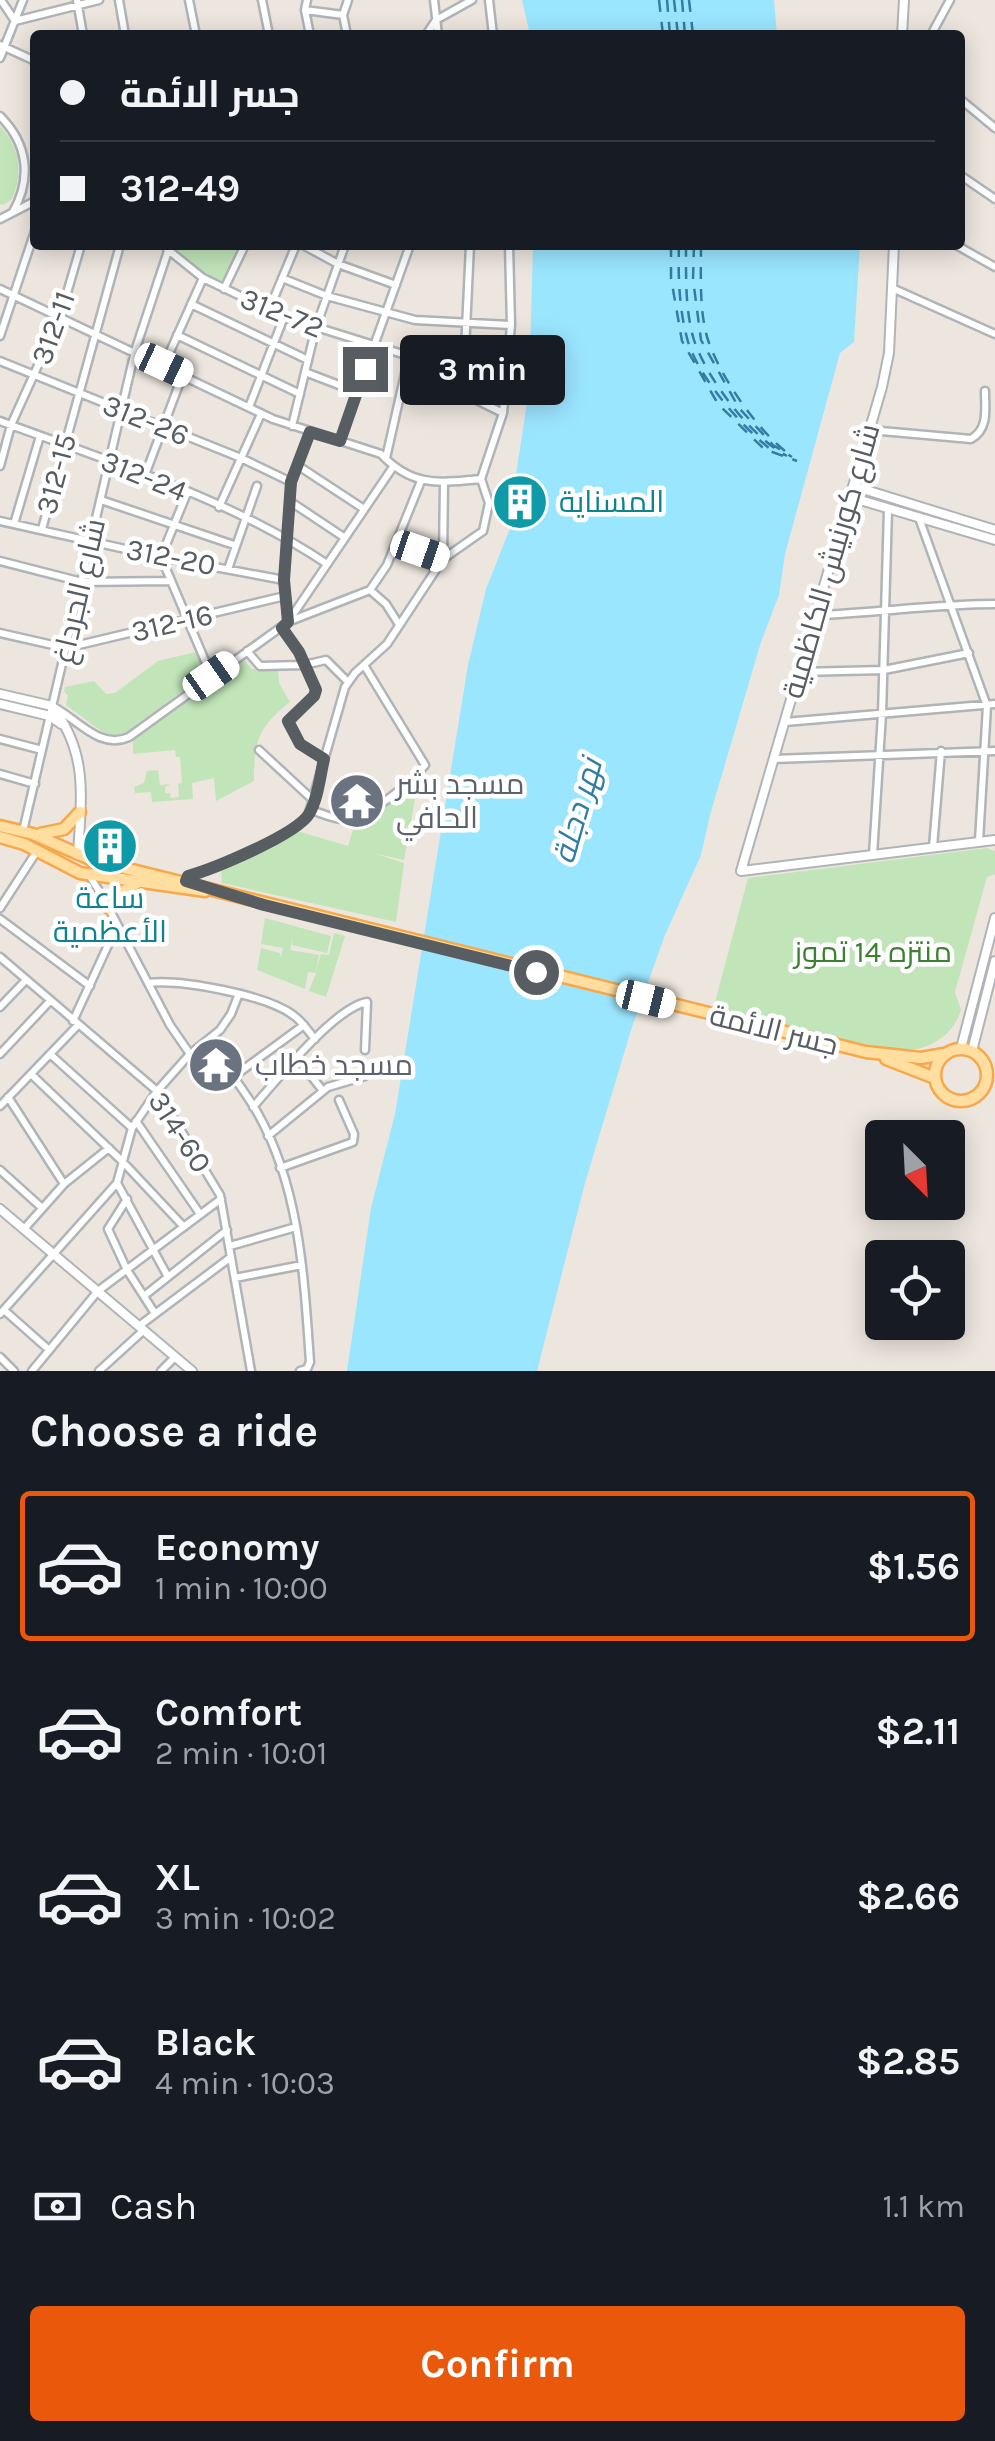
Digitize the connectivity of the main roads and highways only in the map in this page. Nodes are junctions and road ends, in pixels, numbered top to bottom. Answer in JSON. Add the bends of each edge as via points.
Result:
{"nodes":[{"id":1,"x":80,"y":812,"type":"road end"},
{"id":2,"x":0,"y":826,"type":"edge"},
{"id":3,"x":28,"y":832,"type":"junction"},
{"id":4,"x":0,"y":837,"type":"edge"},
{"id":5,"x":78,"y":855,"type":"junction"},
{"id":6,"x":92,"y":860,"type":"junction"},
{"id":7,"x":71,"y":870,"type":"junction"},
{"id":8,"x":89,"y":876,"type":"junction"},
{"id":9,"x":144,"y":881,"type":"junction"},
{"id":10,"x":217,"y":892,"type":"junction"},
{"id":11,"x":109,"y":908,"type":"road end"},
{"id":12,"x":866,"y":1052,"type":"junction"},
{"id":13,"x":944,"y":1054,"type":"junction"},
{"id":14,"x":991,"y":1075,"type":"edge"},
{"id":15,"x":934,"y":1078,"type":"junction"},
{"id":16,"x":990,"y":1089,"type":"edge"}],
"edges":[{"from":1,"to":3,"type":"main road","via":[[54,833]]},
{"from":2,"to":3,"type":"main road"},
{"from":3,"to":5,"type":"main road"},
{"from":4,"to":7,"type":"main road"},
{"from":5,"to":6,"type":"main road"},
{"from":5,"to":7,"type":"main road"},
{"from":6,"to":8,"type":"main road"},
{"from":6,"to":10,"type":"main road"},
{"from":7,"to":8,"type":"main road"},
{"from":8,"to":9,"type":"main road"},
{"from":9,"to":10,"type":"main road"},
{"from":9,"to":11,"type":"main road","via":[[125,888]]},
{"from":10,"to":12,"type":"main road","name":"جسر الائمة"},
{"from":12,"to":13,"type":"main road","name":"جسر الائمة"},
{"from":12,"to":15,"type":"main road","name":"جسر الائمة"},
{"from":13,"to":14,"type":"main road","via":[[967,1049]]},
{"from":13,"to":15,"type":"main road"},
{"from":14,"to":16,"type":"main road"},
{"from":15,"to":16,"type":"main road","via":[[942,1094],[957,1101]]}]}
